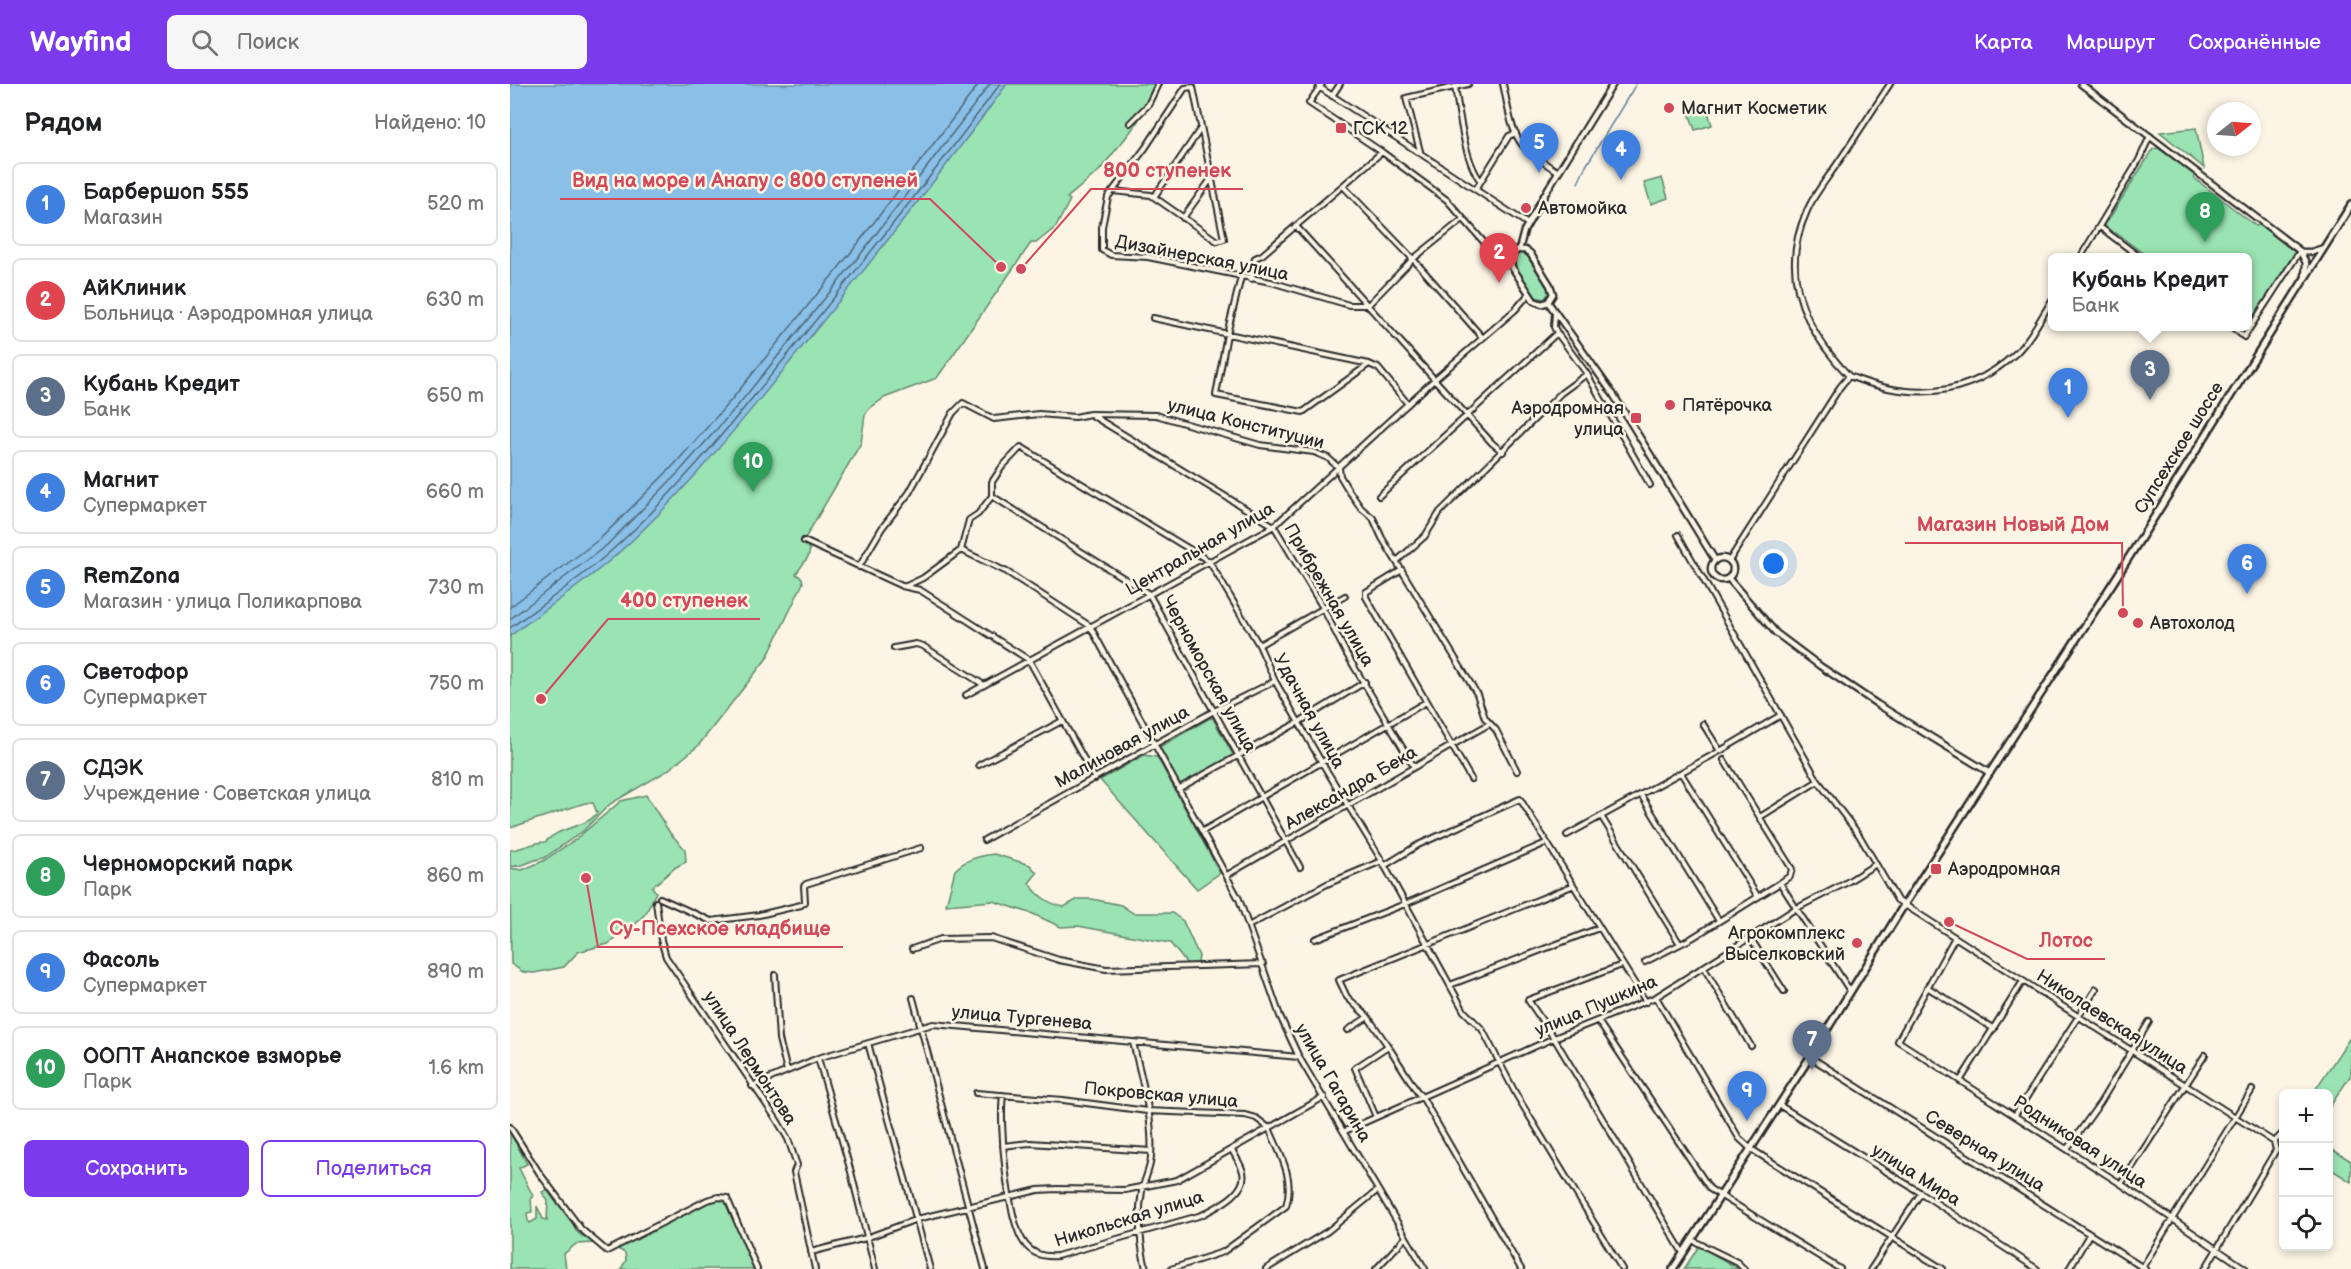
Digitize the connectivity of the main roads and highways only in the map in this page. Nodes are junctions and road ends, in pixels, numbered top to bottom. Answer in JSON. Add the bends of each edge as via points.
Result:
{"nodes":[{"id":1,"x":2351,"y":205,"type":"edge"},
{"id":2,"x":1673,"y":1269,"type":"edge"}],
"edges":[{"from":1,"to":2,"type":"main road","name":"Супсехское шоссе"}]}
